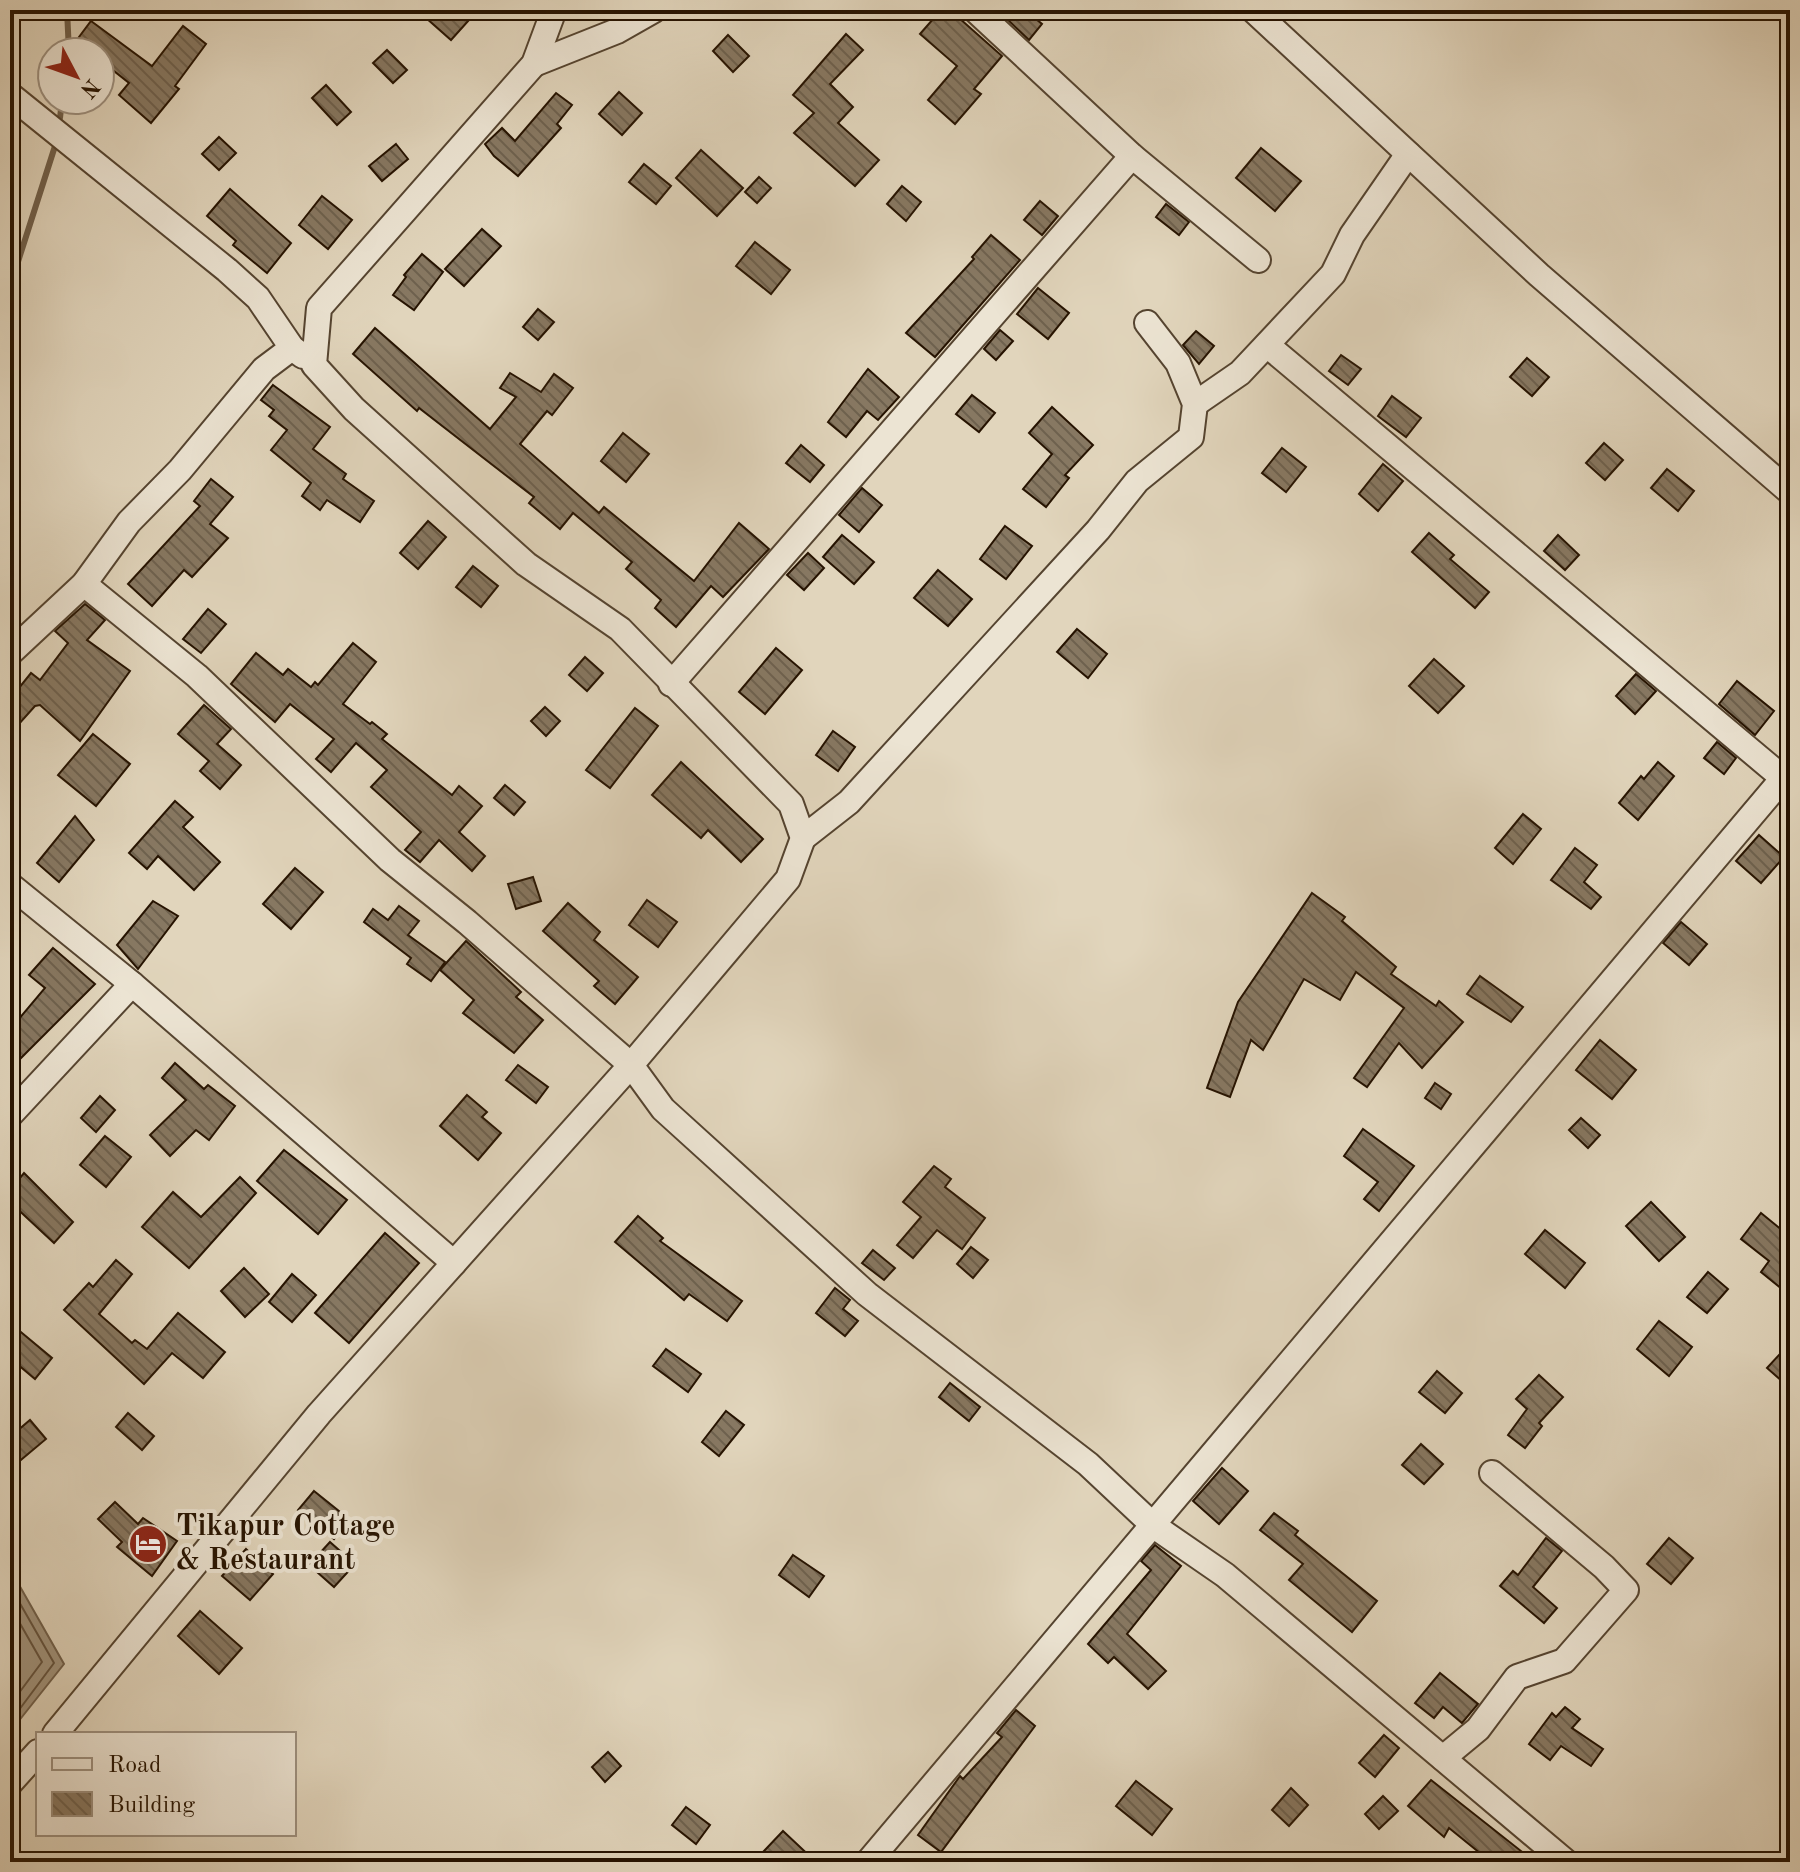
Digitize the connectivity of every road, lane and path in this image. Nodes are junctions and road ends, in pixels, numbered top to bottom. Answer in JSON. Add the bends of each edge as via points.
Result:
{"nodes":[{"id":1,"x":554,"y":10,"type":"edge"},
{"id":2,"x":654,"y":10,"type":"edge"},
{"id":3,"x":975,"y":10,"type":"edge"},
{"id":4,"x":1253,"y":10,"type":"edge"},
{"id":5,"x":534,"y":64,"type":"junction"},
{"id":6,"x":10,"y":95,"type":"edge"},
{"id":7,"x":1408,"y":154,"type":"junction"},
{"id":8,"x":1132,"y":156,"type":"junction"},
{"id":9,"x":1258,"y":260,"type":"dead end"},
{"id":10,"x":1147,"y":323,"type":"dead end"},
{"id":11,"x":1267,"y":345,"type":"junction"},
{"id":12,"x":292,"y":348,"type":"junction"},
{"id":13,"x":314,"y":365,"type":"junction"},
{"id":14,"x":1195,"y":404,"type":"junction"},
{"id":15,"x":1790,"y":492,"type":"edge"},
{"id":16,"x":84,"y":584,"type":"junction"},
{"id":17,"x":10,"y":653,"type":"edge"},
{"id":18,"x":671,"y":684,"type":"junction"},
{"id":19,"x":1786,"y":774,"type":"edge"},
{"id":20,"x":803,"y":838,"type":"junction"},
{"id":21,"x":10,"y":885,"type":"edge"},
{"id":22,"x":132,"y":984,"type":"junction"},
{"id":23,"x":631,"y":1065,"type":"junction"},
{"id":24,"x":10,"y":1115,"type":"edge"},
{"id":25,"x":454,"y":1263,"type":"junction"},
{"id":26,"x":1492,"y":1473,"type":"dead end"},
{"id":27,"x":1154,"y":1526,"type":"junction"},
{"id":28,"x":57,"y":1732,"type":"edge"},
{"id":29,"x":36,"y":1754,"type":"edge"},
{"id":30,"x":1443,"y":1758,"type":"junction"},
{"id":31,"x":10,"y":1783,"type":"edge"},
{"id":32,"x":868,"y":1862,"type":"edge"},
{"id":33,"x":1566,"y":1862,"type":"edge"}],
"edges":[{"from":1,"to":5,"type":"street"},
{"from":2,"to":5,"type":"street"},
{"from":3,"to":8,"type":"street"},
{"from":4,"to":7,"type":"street"},
{"from":5,"to":13,"type":"street","via":[[319,308]]},
{"from":6,"to":12,"type":"street","via":[[258,298]]},
{"from":7,"to":11,"type":"street","via":[[1352,235],[1333,274]]},
{"from":7,"to":15,"type":"street"},
{"from":8,"to":9,"type":"street"},
{"from":8,"to":18,"type":"street"},
{"from":10,"to":14,"type":"street","via":[[1178,363]]},
{"from":11,"to":14,"type":"street","via":[[1240,373]]},
{"from":11,"to":19,"type":"street"},
{"from":12,"to":13,"type":"street"},
{"from":12,"to":16,"type":"street","via":[[264,369],[129,522]]},
{"from":13,"to":18,"type":"street","via":[[354,409],[526,564],[620,629]]},
{"from":14,"to":20,"type":"street","via":[[1191,437],[1137,481],[849,802]]},
{"from":16,"to":17,"type":"street"},
{"from":16,"to":23,"type":"street","via":[[207,685],[390,860]]},
{"from":18,"to":20,"type":"street","via":[[791,804]]},
{"from":19,"to":27,"type":"street"},
{"from":20,"to":23,"type":"street","via":[[788,879]]},
{"from":21,"to":22,"type":"street"},
{"from":22,"to":24,"type":"street"},
{"from":22,"to":25,"type":"street"},
{"from":23,"to":25,"type":"street"},
{"from":23,"to":27,"type":"street","via":[[663,1109],[867,1294],[1088,1464]]},
{"from":25,"to":28,"type":"street","via":[[319,1414]]},
{"from":26,"to":30,"type":"street","via":[[1626,1590],[1564,1661],[1517,1677],[1478,1729]]},
{"from":27,"to":30,"type":"street","via":[[1225,1575]]},
{"from":27,"to":32,"type":"street"},
{"from":29,"to":31,"type":"street"},
{"from":30,"to":33,"type":"street"}]}
